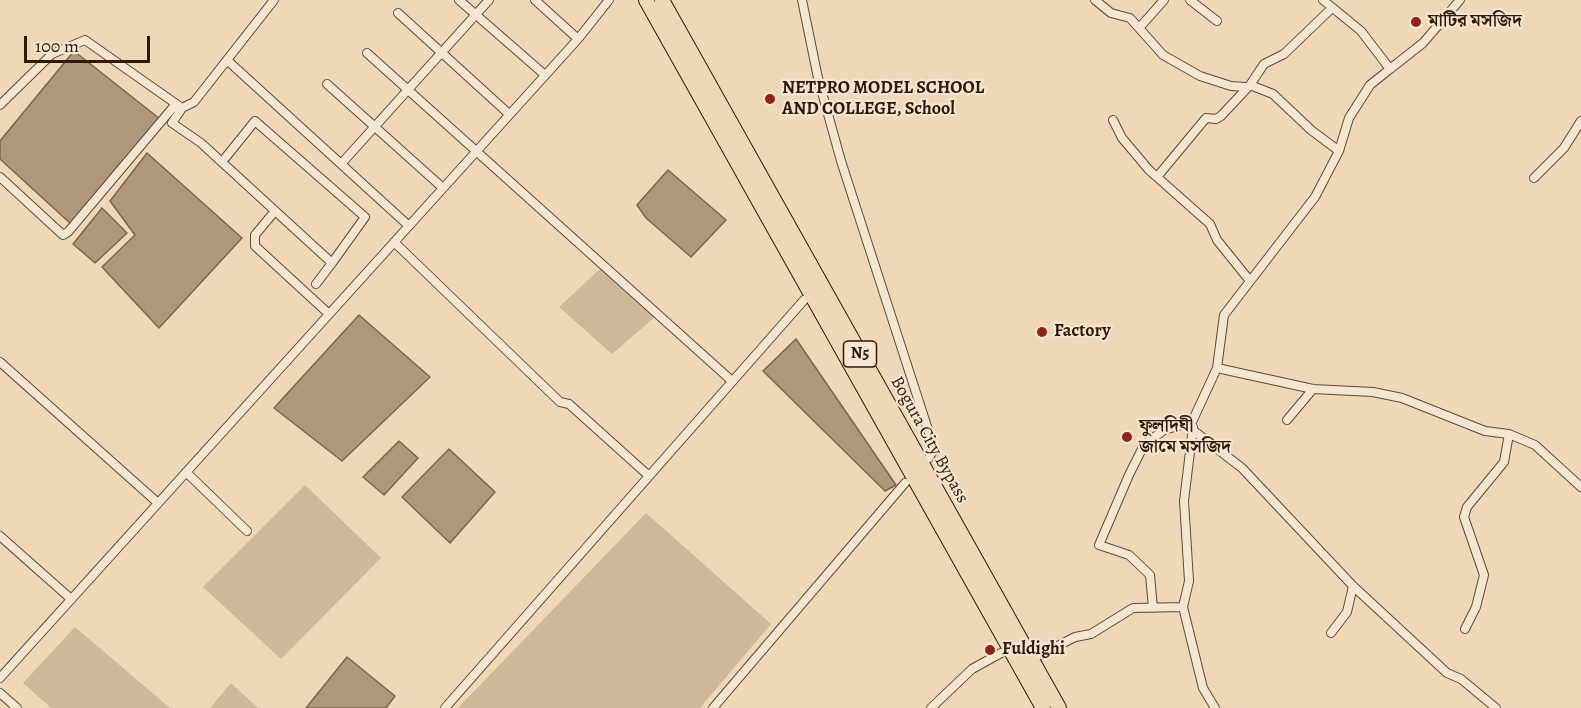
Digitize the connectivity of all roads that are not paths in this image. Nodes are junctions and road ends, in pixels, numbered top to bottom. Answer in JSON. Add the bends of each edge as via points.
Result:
{"nodes":[{"id":1,"x":274,"y":0,"type":"edge"},
{"id":2,"x":459,"y":0,"type":"edge"},
{"id":3,"x":489,"y":0,"type":"edge"},
{"id":4,"x":535,"y":0,"type":"edge"},
{"id":5,"x":609,"y":0,"type":"edge"},
{"id":6,"x":646,"y":0,"type":"edge"},
{"id":7,"x":662,"y":0,"type":"edge"},
{"id":8,"x":802,"y":0,"type":"edge"},
{"id":9,"x":1095,"y":0,"type":"edge"},
{"id":10,"x":1164,"y":0,"type":"edge"},
{"id":11,"x":1190,"y":0,"type":"edge"},
{"id":12,"x":1323,"y":0,"type":"edge"},
{"id":13,"x":1460,"y":0,"type":"edge"},
{"id":14,"x":1332,"y":8,"type":"junction"},
{"id":15,"x":398,"y":14,"type":"dead end"},
{"id":16,"x":475,"y":14,"type":"junction"},
{"id":17,"x":1217,"y":21,"type":"dead end"},
{"id":18,"x":1140,"y":27,"type":"junction"},
{"id":19,"x":578,"y":39,"type":"junction"},
{"id":20,"x":367,"y":53,"type":"dead end"},
{"id":21,"x":442,"y":53,"type":"junction"},
{"id":22,"x":228,"y":61,"type":"junction"},
{"id":23,"x":1390,"y":69,"type":"junction"},
{"id":24,"x":545,"y":75,"type":"junction"},
{"id":25,"x":327,"y":84,"type":"dead end"},
{"id":26,"x":1248,"y":86,"type":"junction"},
{"id":27,"x":409,"y":90,"type":"junction"},
{"id":28,"x":0,"y":105,"type":"edge"},
{"id":29,"x":178,"y":106,"type":"junction"},
{"id":30,"x":510,"y":114,"type":"junction"},
{"id":31,"x":1113,"y":120,"type":"dead end"},
{"id":32,"x":1581,"y":121,"type":"edge"},
{"id":33,"x":375,"y":127,"type":"junction"},
{"id":34,"x":477,"y":150,"type":"junction"},
{"id":35,"x":1339,"y":151,"type":"junction"},
{"id":36,"x":226,"y":157,"type":"dead end"},
{"id":37,"x":341,"y":164,"type":"junction"},
{"id":38,"x":0,"y":177,"type":"edge"},
{"id":39,"x":1157,"y":177,"type":"junction"},
{"id":40,"x":1534,"y":178,"type":"dead end"},
{"id":41,"x":443,"y":188,"type":"junction"},
{"id":42,"x":275,"y":211,"type":"junction"},
{"id":43,"x":409,"y":226,"type":"junction"},
{"id":44,"x":394,"y":242,"type":"junction"},
{"id":45,"x":333,"y":263,"type":"junction"},
{"id":46,"x":1250,"y":280,"type":"junction"},
{"id":47,"x":316,"y":284,"type":"dead end"},
{"id":48,"x":804,"y":300,"type":"dead end"},
{"id":49,"x":329,"y":314,"type":"junction"},
{"id":50,"x":0,"y":362,"type":"edge"},
{"id":51,"x":1217,"y":369,"type":"junction"},
{"id":52,"x":732,"y":381,"type":"junction"},
{"id":53,"x":1313,"y":388,"type":"junction"},
{"id":54,"x":1287,"y":420,"type":"dead end"},
{"id":55,"x":1192,"y":422,"type":"junction"},
{"id":56,"x":1194,"y":431,"type":"junction"},
{"id":57,"x":1509,"y":434,"type":"junction"},
{"id":58,"x":929,"y":458,"type":"dead end"},
{"id":59,"x":186,"y":472,"type":"junction"},
{"id":60,"x":649,"y":476,"type":"junction"},
{"id":61,"x":906,"y":483,"type":"dead end"},
{"id":62,"x":1581,"y":487,"type":"edge"},
{"id":63,"x":158,"y":502,"type":"junction"},
{"id":64,"x":247,"y":531,"type":"dead end"},
{"id":65,"x":0,"y":536,"type":"edge"},
{"id":66,"x":1353,"y":586,"type":"junction"},
{"id":67,"x":71,"y":599,"type":"junction"},
{"id":68,"x":1183,"y":607,"type":"junction"},
{"id":69,"x":1153,"y":608,"type":"junction"},
{"id":70,"x":1465,"y":629,"type":"dead end"},
{"id":71,"x":1331,"y":633,"type":"dead end"},
{"id":72,"x":1001,"y":654,"type":"dead end"},
{"id":73,"x":1040,"y":655,"type":"dead end"},
{"id":74,"x":0,"y":678,"type":"edge"},
{"id":75,"x":0,"y":693,"type":"edge"},
{"id":76,"x":17,"y":708,"type":"edge"},
{"id":77,"x":445,"y":708,"type":"edge"},
{"id":78,"x":713,"y":708,"type":"edge"},
{"id":79,"x":931,"y":708,"type":"edge"},
{"id":80,"x":1043,"y":708,"type":"edge"},
{"id":81,"x":1059,"y":708,"type":"edge"},
{"id":82,"x":1215,"y":708,"type":"edge"},
{"id":83,"x":1496,"y":708,"type":"edge"}],
"edges":[{"from":1,"to":22,"type":"street"},
{"from":2,"to":16,"type":"street"},
{"from":3,"to":16,"type":"street"},
{"from":4,"to":19,"type":"street"},
{"from":5,"to":19,"type":"street"},
{"from":6,"to":80,"type":"highway","name":"Bogura City Bypass"},
{"from":7,"to":81,"type":"highway","name":"Bogura City Bypass","number":"N5"},
{"from":8,"to":58,"type":"street","via":[[818,78],[842,161],[933,445]]},
{"from":9,"to":18,"type":"street"},
{"from":10,"to":18,"type":"street"},
{"from":11,"to":17,"type":"street"},
{"from":12,"to":14,"type":"street"},
{"from":13,"to":23,"type":"street","via":[[1423,43]]},
{"from":14,"to":23,"type":"street","via":[[1361,31]]},
{"from":14,"to":26,"type":"street","via":[[1284,54],[1264,64]]},
{"from":15,"to":21,"type":"street"},
{"from":16,"to":21,"type":"street"},
{"from":16,"to":24,"type":"street"},
{"from":18,"to":26,"type":"street","via":[[1163,55],[1200,76],[1231,86]]},
{"from":19,"to":24,"type":"street"},
{"from":20,"to":27,"type":"street"},
{"from":21,"to":27,"type":"street"},
{"from":21,"to":30,"type":"street"},
{"from":22,"to":29,"type":"street","via":[[194,102]]},
{"from":22,"to":37,"type":"street"},
{"from":23,"to":35,"type":"street","via":[[1370,85],[1349,118]]},
{"from":24,"to":30,"type":"street"},
{"from":25,"to":33,"type":"street"},
{"from":26,"to":35,"type":"street","via":[[1273,94]]},
{"from":26,"to":39,"type":"street","via":[[1221,116],[1206,118]]},
{"from":27,"to":33,"type":"street"},
{"from":27,"to":34,"type":"street"},
{"from":28,"to":29,"type":"street","via":[[52,54],[85,40]]},
{"from":29,"to":38,"type":"street","via":[[63,235]]},
{"from":29,"to":42,"type":"street","via":[[172,123],[201,143]]},
{"from":30,"to":34,"type":"street"},
{"from":31,"to":39,"type":"street","via":[[1122,138]]},
{"from":32,"to":40,"type":"street","via":[[1564,148]]},
{"from":33,"to":37,"type":"street"},
{"from":33,"to":41,"type":"street"},
{"from":34,"to":41,"type":"street"},
{"from":34,"to":52,"type":"street"},
{"from":35,"to":46,"type":"street","via":[[1315,197]]},
{"from":36,"to":45,"type":"street","via":[[255,121],[365,217]]},
{"from":37,"to":43,"type":"street"},
{"from":39,"to":46,"type":"street","via":[[1210,224],[1217,240]]},
{"from":41,"to":43,"type":"street"},
{"from":42,"to":45,"type":"street"},
{"from":42,"to":49,"type":"street","via":[[255,235],[255,246]]},
{"from":43,"to":44,"type":"street"},
{"from":44,"to":49,"type":"street"},
{"from":44,"to":60,"type":"street","via":[[560,402],[569,404]]},
{"from":45,"to":47,"type":"street"},
{"from":46,"to":51,"type":"street","via":[[1224,315]]},
{"from":48,"to":52,"type":"street"},
{"from":49,"to":59,"type":"street"},
{"from":50,"to":63,"type":"street"},
{"from":51,"to":53,"type":"street"},
{"from":51,"to":55,"type":"street"},
{"from":52,"to":60,"type":"street"},
{"from":53,"to":54,"type":"street"},
{"from":53,"to":57,"type":"street","via":[[1402,398],[1485,430]]},
{"from":55,"to":56,"type":"street"},
{"from":55,"to":69,"type":"street","via":[[1164,430],[1144,445],[1099,544],[1129,555],[1150,575]]},
{"from":56,"to":66,"type":"street","via":[[1242,468]]},
{"from":56,"to":68,"type":"street","via":[[1186,463],[1189,581]]},
{"from":57,"to":62,"type":"street","via":[[1535,445]]},
{"from":57,"to":70,"type":"street","via":[[1504,462],[1467,507],[1464,517],[1484,575],[1476,607]]},
{"from":59,"to":63,"type":"street"},
{"from":59,"to":64,"type":"street"},
{"from":60,"to":77,"type":"street"},
{"from":61,"to":78,"type":"street"},
{"from":63,"to":67,"type":"street"},
{"from":65,"to":67,"type":"street"},
{"from":66,"to":71,"type":"street","via":[[1347,612]]},
{"from":66,"to":83,"type":"street","via":[[1447,673]]},
{"from":67,"to":74,"type":"street"},
{"from":68,"to":69,"type":"street"},
{"from":68,"to":82,"type":"street","via":[[1203,688]]},
{"from":69,"to":73,"type":"street","via":[[1133,608],[1091,634]]},
{"from":72,"to":79,"type":"street","via":[[972,669]]},
{"from":75,"to":76,"type":"street"}]}
